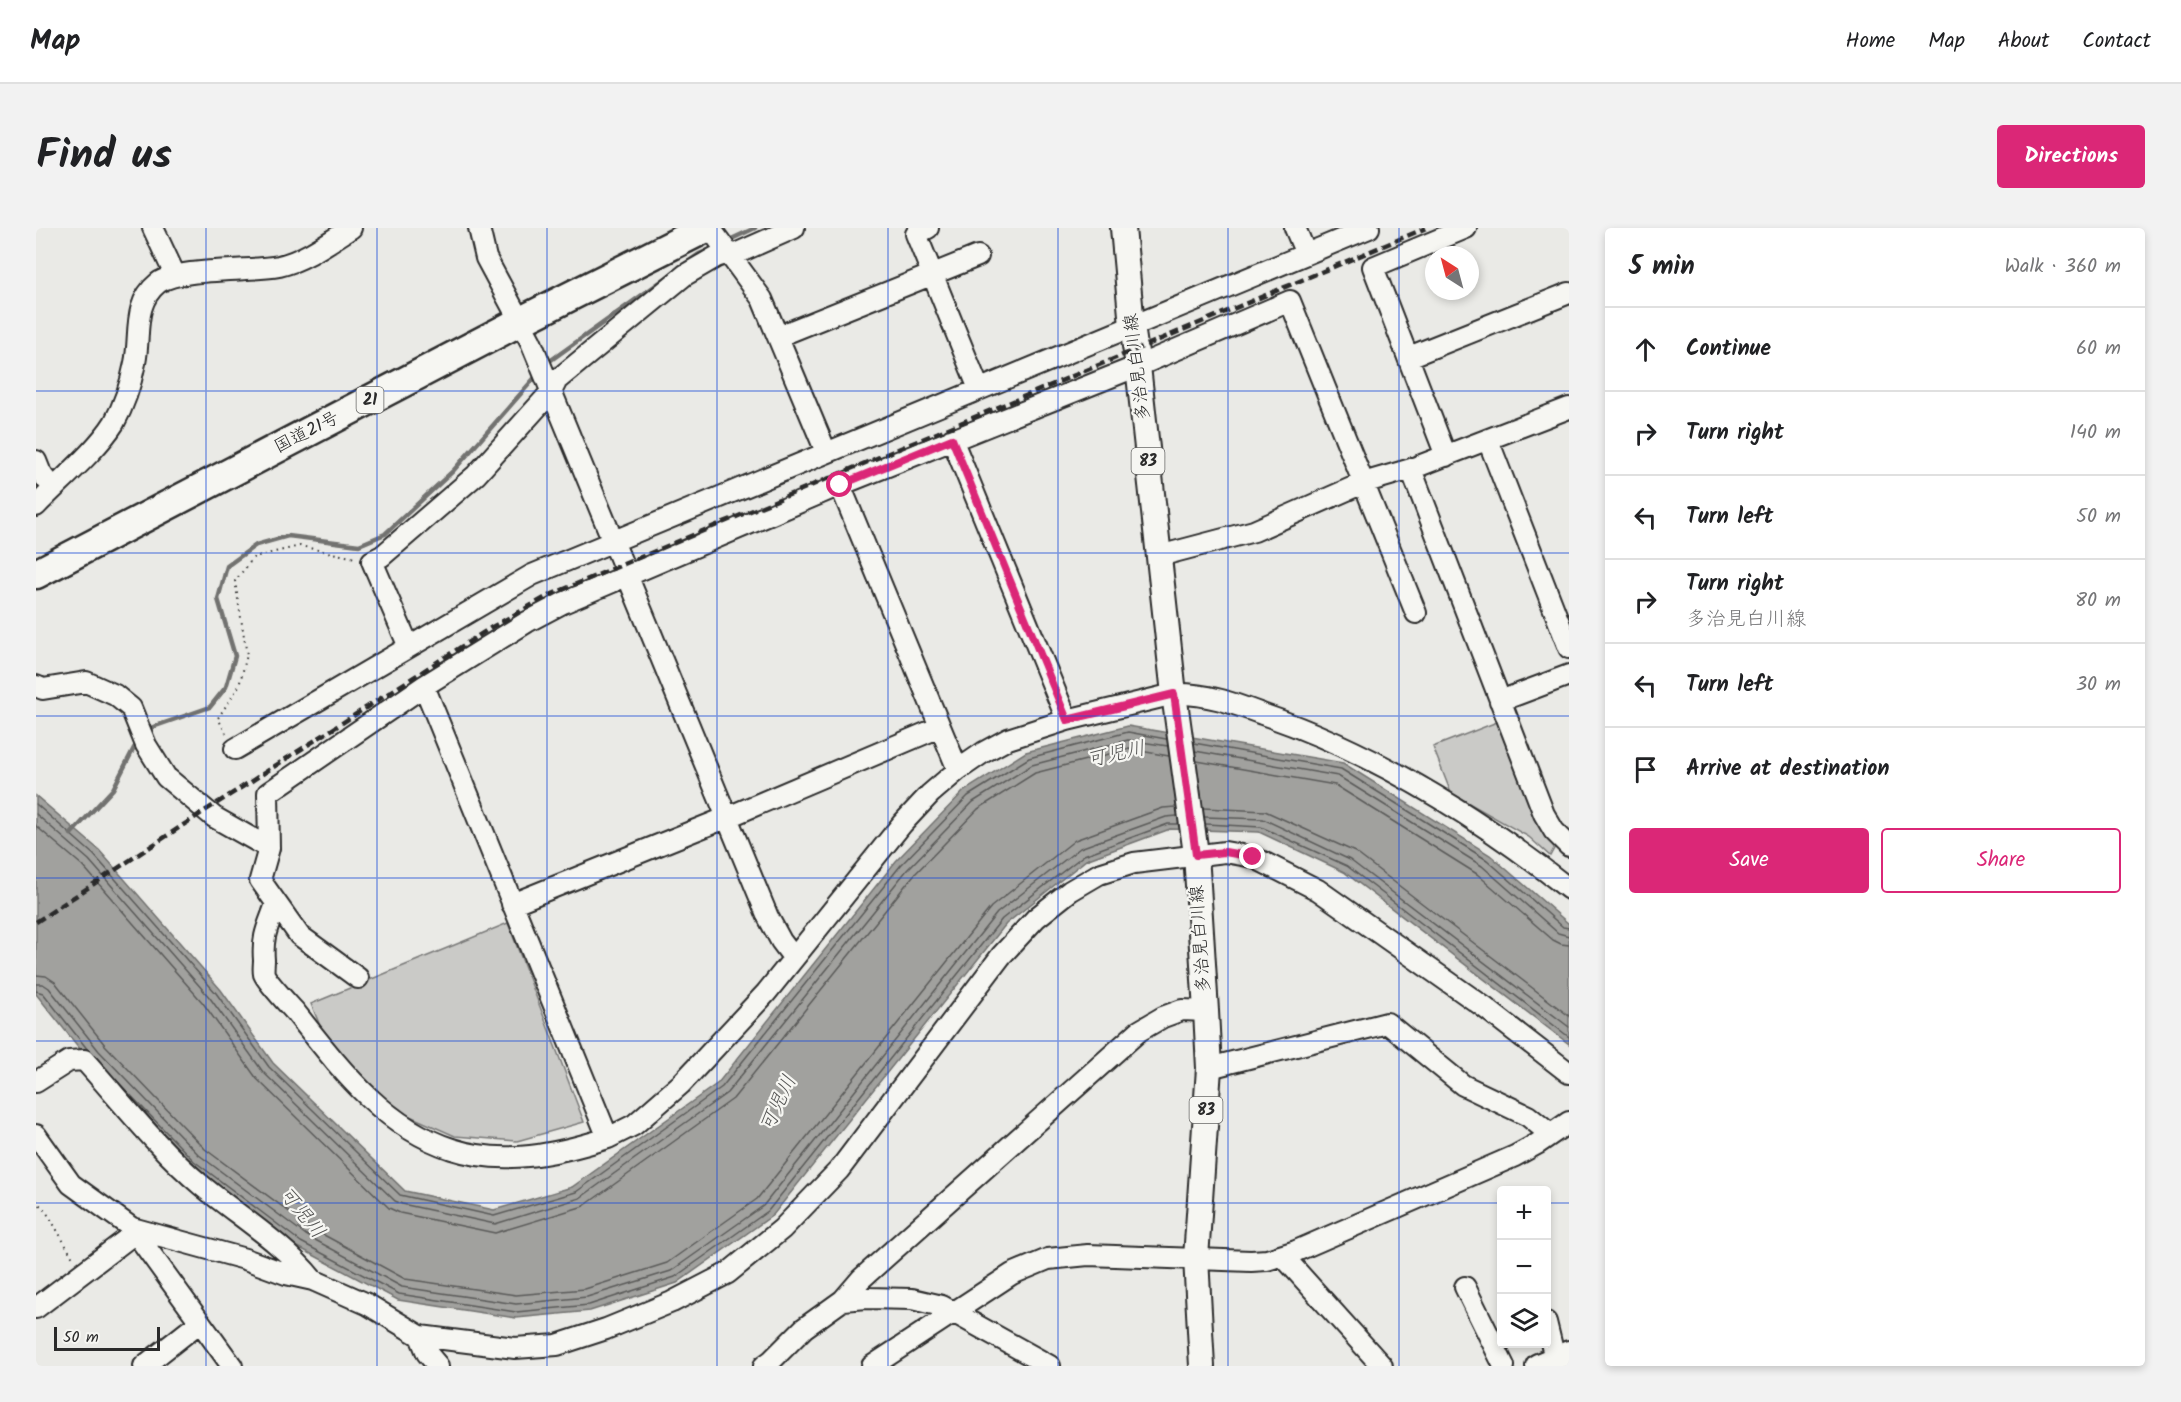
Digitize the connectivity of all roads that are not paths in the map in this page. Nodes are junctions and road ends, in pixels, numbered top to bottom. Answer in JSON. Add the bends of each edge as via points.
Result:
{"nodes":[{"id":1,"x":153,"y":228,"type":"edge"},
{"id":2,"x":351,"y":228,"type":"edge"},
{"id":3,"x":478,"y":228,"type":"edge"},
{"id":4,"x":708,"y":228,"type":"edge"},
{"id":5,"x":794,"y":228,"type":"edge"},
{"id":6,"x":928,"y":228,"type":"edge"},
{"id":7,"x":1123,"y":228,"type":"edge"},
{"id":8,"x":1295,"y":228,"type":"edge"},
{"id":9,"x":1369,"y":228,"type":"edge"},
{"id":10,"x":1466,"y":228,"type":"edge"},
{"id":11,"x":1306,"y":254,"type":"junction"},
{"id":12,"x":730,"y":255,"type":"junction"},
{"id":13,"x":978,"y":256,"type":"dead end"},
{"id":14,"x":933,"y":274,"type":"junction"},
{"id":15,"x":175,"y":275,"type":"junction"},
{"id":16,"x":1569,"y":293,"type":"edge"},
{"id":17,"x":521,"y":321,"type":"junction"},
{"id":18,"x":1132,"y":326,"type":"junction"},
{"id":19,"x":779,"y":336,"type":"junction"},
{"id":20,"x":1408,"y":357,"type":"junction"},
{"id":21,"x":1138,"y":366,"type":"junction"},
{"id":22,"x":980,"y":389,"type":"junction"},
{"id":23,"x":551,"y":392,"type":"junction"},
{"id":24,"x":1568,"y":411,"type":"edge"},
{"id":25,"x":952,"y":439,"type":"junction"},
{"id":26,"x":1488,"y":440,"type":"junction"},
{"id":27,"x":826,"y":452,"type":"junction"},
{"id":28,"x":1446,"y":456,"type":"junction"},
{"id":29,"x":36,"y":461,"type":"edge"},
{"id":30,"x":1411,"y":469,"type":"junction"},
{"id":31,"x":1363,"y":483,"type":"junction"},
{"id":32,"x":840,"y":485,"type":"junction"},
{"id":33,"x":53,"y":488,"type":"junction"},
{"id":34,"x":36,"y":506,"type":"edge"},
{"id":35,"x":614,"y":540,"type":"junction"},
{"id":36,"x":1159,"y":556,"type":"junction"},
{"id":37,"x":36,"y":574,"type":"edge"},
{"id":38,"x":627,"y":575,"type":"junction"},
{"id":39,"x":1416,"y":613,"type":"dead end"},
{"id":40,"x":409,"y":647,"type":"junction"},
{"id":41,"x":1569,"y":648,"type":"edge"},
{"id":42,"x":1569,"y":675,"type":"edge"},
{"id":43,"x":36,"y":686,"type":"edge"},
{"id":44,"x":424,"y":686,"type":"junction"},
{"id":45,"x":1174,"y":694,"type":"junction"},
{"id":46,"x":1500,"y":701,"type":"junction"},
{"id":47,"x":1067,"y":720,"type":"junction"},
{"id":48,"x":940,"y":727,"type":"junction"},
{"id":49,"x":235,"y":749,"type":"road end"},
{"id":50,"x":958,"y":770,"type":"junction"},
{"id":51,"x":728,"y":817,"type":"junction"},
{"id":52,"x":1569,"y":846,"type":"edge"},
{"id":53,"x":269,"y":848,"type":"junction"},
{"id":54,"x":1196,"y":855,"type":"junction"},
{"id":55,"x":1569,"y":889,"type":"edge"},
{"id":56,"x":276,"y":904,"type":"junction"},
{"id":57,"x":512,"y":904,"type":"junction"},
{"id":58,"x":793,"y":957,"type":"junction"},
{"id":59,"x":358,"y":978,"type":"dead end"},
{"id":60,"x":1206,"y":1011,"type":"junction"},
{"id":61,"x":1209,"y":1068,"type":"junction"},
{"id":62,"x":1569,"y":1073,"type":"edge"},
{"id":63,"x":36,"y":1082,"type":"edge"},
{"id":64,"x":1569,"y":1122,"type":"edge"},
{"id":65,"x":1550,"y":1134,"type":"junction"},
{"id":66,"x":36,"y":1135,"type":"edge"},
{"id":67,"x":608,"y":1138,"type":"junction"},
{"id":68,"x":132,"y":1228,"type":"junction"},
{"id":69,"x":1283,"y":1256,"type":"junction"},
{"id":70,"x":1196,"y":1258,"type":"junction"},
{"id":71,"x":313,"y":1280,"type":"junction"},
{"id":72,"x":1465,"y":1287,"type":"dead end"},
{"id":73,"x":843,"y":1300,"type":"junction"},
{"id":74,"x":36,"y":1308,"type":"edge"},
{"id":75,"x":953,"y":1313,"type":"junction"},
{"id":76,"x":200,"y":1322,"type":"junction"},
{"id":77,"x":420,"y":1336,"type":"junction"},
{"id":78,"x":144,"y":1366,"type":"edge"},
{"id":79,"x":232,"y":1366,"type":"edge"},
{"id":80,"x":438,"y":1366,"type":"edge"},
{"id":81,"x":764,"y":1366,"type":"edge"},
{"id":82,"x":872,"y":1366,"type":"edge"},
{"id":83,"x":1050,"y":1366,"type":"edge"},
{"id":84,"x":1202,"y":1366,"type":"edge"},
{"id":85,"x":1382,"y":1366,"type":"edge"},
{"id":86,"x":1504,"y":1366,"type":"edge"}],
"edges":[{"from":1,"to":15,"type":"street"},
{"from":2,"to":15,"type":"street","via":[[326,245],[279,266]]},
{"from":3,"to":17,"type":"street","via":[[486,258]]},
{"from":4,"to":12,"type":"street"},
{"from":4,"to":17,"type":"highway","name":"国道21号","number":"21"},
{"from":5,"to":12,"type":"street"},
{"from":6,"to":14,"type":"street","via":[[915,234]]},
{"from":7,"to":18,"type":"main road","name":"多治見白川線","number":"83"},
{"from":8,"to":11,"type":"street"},
{"from":9,"to":11,"type":"street"},
{"from":10,"to":20,"type":"street","via":[[1373,267]]},
{"from":11,"to":18,"type":"street"},
{"from":12,"to":19,"type":"street","via":[[762,298]]},
{"from":12,"to":23,"type":"street","via":[[716,257],[685,275],[557,380]]},
{"from":13,"to":14,"type":"street"},
{"from":14,"to":19,"type":"street"},
{"from":14,"to":22,"type":"street"},
{"from":15,"to":33,"type":"street","via":[[159,282],[140,307],[136,362],[113,424]]},
{"from":16,"to":20,"type":"street"},
{"from":17,"to":23,"type":"street"},
{"from":17,"to":37,"type":"highway","name":"国道21号","number":"21"},
{"from":18,"to":21,"type":"main road","name":"多治見白川線","number":"83"},
{"from":18,"to":22,"type":"street"},
{"from":19,"to":27,"type":"street"},
{"from":20,"to":28,"type":"street"},
{"from":21,"to":25,"type":"street"},
{"from":21,"to":31,"type":"street","via":[[1290,302]]},
{"from":21,"to":36,"type":"main road","name":"多治見白川線","number":"83"},
{"from":22,"to":27,"type":"street"},
{"from":23,"to":35,"type":"street"},
{"from":23,"to":40,"type":"street","via":[[476,475],[372,561]]},
{"from":24,"to":26,"type":"street"},
{"from":25,"to":32,"type":"street"},
{"from":25,"to":47,"type":"street"},
{"from":26,"to":28,"type":"street"},
{"from":26,"to":41,"type":"street"},
{"from":27,"to":35,"type":"street"},
{"from":28,"to":30,"type":"street"},
{"from":29,"to":33,"type":"street"},
{"from":30,"to":31,"type":"street"},
{"from":30,"to":46,"type":"street"},
{"from":31,"to":36,"type":"street","via":[[1254,531]]},
{"from":31,"to":39,"type":"street"},
{"from":32,"to":38,"type":"street"},
{"from":32,"to":48,"type":"street"},
{"from":33,"to":34,"type":"street"},
{"from":35,"to":38,"type":"street"},
{"from":35,"to":40,"type":"street","via":[[532,575]]},
{"from":36,"to":45,"type":"main road","name":"多治見白川線","number":"83"},
{"from":38,"to":44,"type":"street","via":[[526,622]]},
{"from":38,"to":51,"type":"street"},
{"from":40,"to":49,"type":"street"},
{"from":42,"to":46,"type":"street"},
{"from":43,"to":53,"type":"street","via":[[43,689],[86,682],[115,695],[131,708],[146,745],[166,777],[214,817]]},
{"from":44,"to":53,"type":"street","via":[[268,793]]},
{"from":44,"to":57,"type":"street"},
{"from":45,"to":47,"type":"street"},
{"from":45,"to":54,"type":"main road","name":"多治見白川線","number":"83"},
{"from":45,"to":55,"type":"street","via":[[1212,696],[1289,723],[1409,779],[1517,848]]},
{"from":46,"to":52,"type":"street","via":[[1544,814]]},
{"from":47,"to":50,"type":"street","via":[[1008,739]]},
{"from":48,"to":50,"type":"street"},
{"from":48,"to":51,"type":"street"},
{"from":50,"to":58,"type":"street","via":[[902,824]]},
{"from":51,"to":57,"type":"street"},
{"from":51,"to":58,"type":"street","via":[[768,917]]},
{"from":53,"to":56,"type":"street","via":[[260,880]]},
{"from":54,"to":60,"type":"main road","name":"多治見白川線","number":"83"},
{"from":54,"to":62,"type":"street","via":[[1225,852],[1253,857],[1318,890],[1484,1007]]},
{"from":54,"to":77,"type":"street","via":[[1134,863],[1099,874],[1036,918],[1001,956],[839,1170],[782,1229],[728,1273],[672,1302],[557,1344],[515,1348]]},
{"from":56,"to":59,"type":"street","via":[[298,935]]},
{"from":56,"to":67,"type":"street","via":[[263,939],[264,975],[376,1106],[409,1130],[453,1150],[503,1157],[555,1153]]},
{"from":57,"to":67,"type":"street"},
{"from":58,"to":67,"type":"street","via":[[766,993],[681,1084],[634,1125]]},
{"from":60,"to":61,"type":"main road","name":"多治見白川線","number":"83"},
{"from":60,"to":73,"type":"street","via":[[1182,1010],[1139,1031],[861,1279]]},
{"from":61,"to":65,"type":"street","via":[[1388,1023],[1463,1085],[1528,1116]]},
{"from":61,"to":70,"type":"main road","name":"多治見白川線","number":"83"},
{"from":63,"to":71,"type":"street","via":[[69,1061],[84,1060],[168,1154],[298,1262]]},
{"from":64,"to":65,"type":"street"},
{"from":65,"to":69,"type":"street","via":[[1515,1156]]},
{"from":66,"to":68,"type":"street","via":[[71,1184]]},
{"from":68,"to":71,"type":"street"},
{"from":68,"to":74,"type":"street","via":[[127,1239]]},
{"from":68,"to":76,"type":"street"},
{"from":69,"to":70,"type":"street","via":[[1251,1261]]},
{"from":69,"to":85,"type":"street"},
{"from":70,"to":75,"type":"street","via":[[1088,1255],[1048,1259],[1012,1274]]},
{"from":70,"to":84,"type":"main road","name":"多治見白川線","number":"83"},
{"from":71,"to":77,"type":"street","via":[[368,1304]]},
{"from":72,"to":86,"type":"street"},
{"from":73,"to":75,"type":"street","via":[[912,1299],[942,1306]]},
{"from":73,"to":81,"type":"street","via":[[804,1328]]},
{"from":75,"to":82,"type":"street"},
{"from":75,"to":83,"type":"street"},
{"from":76,"to":78,"type":"street"},
{"from":76,"to":79,"type":"street"},
{"from":77,"to":80,"type":"street"}]}
